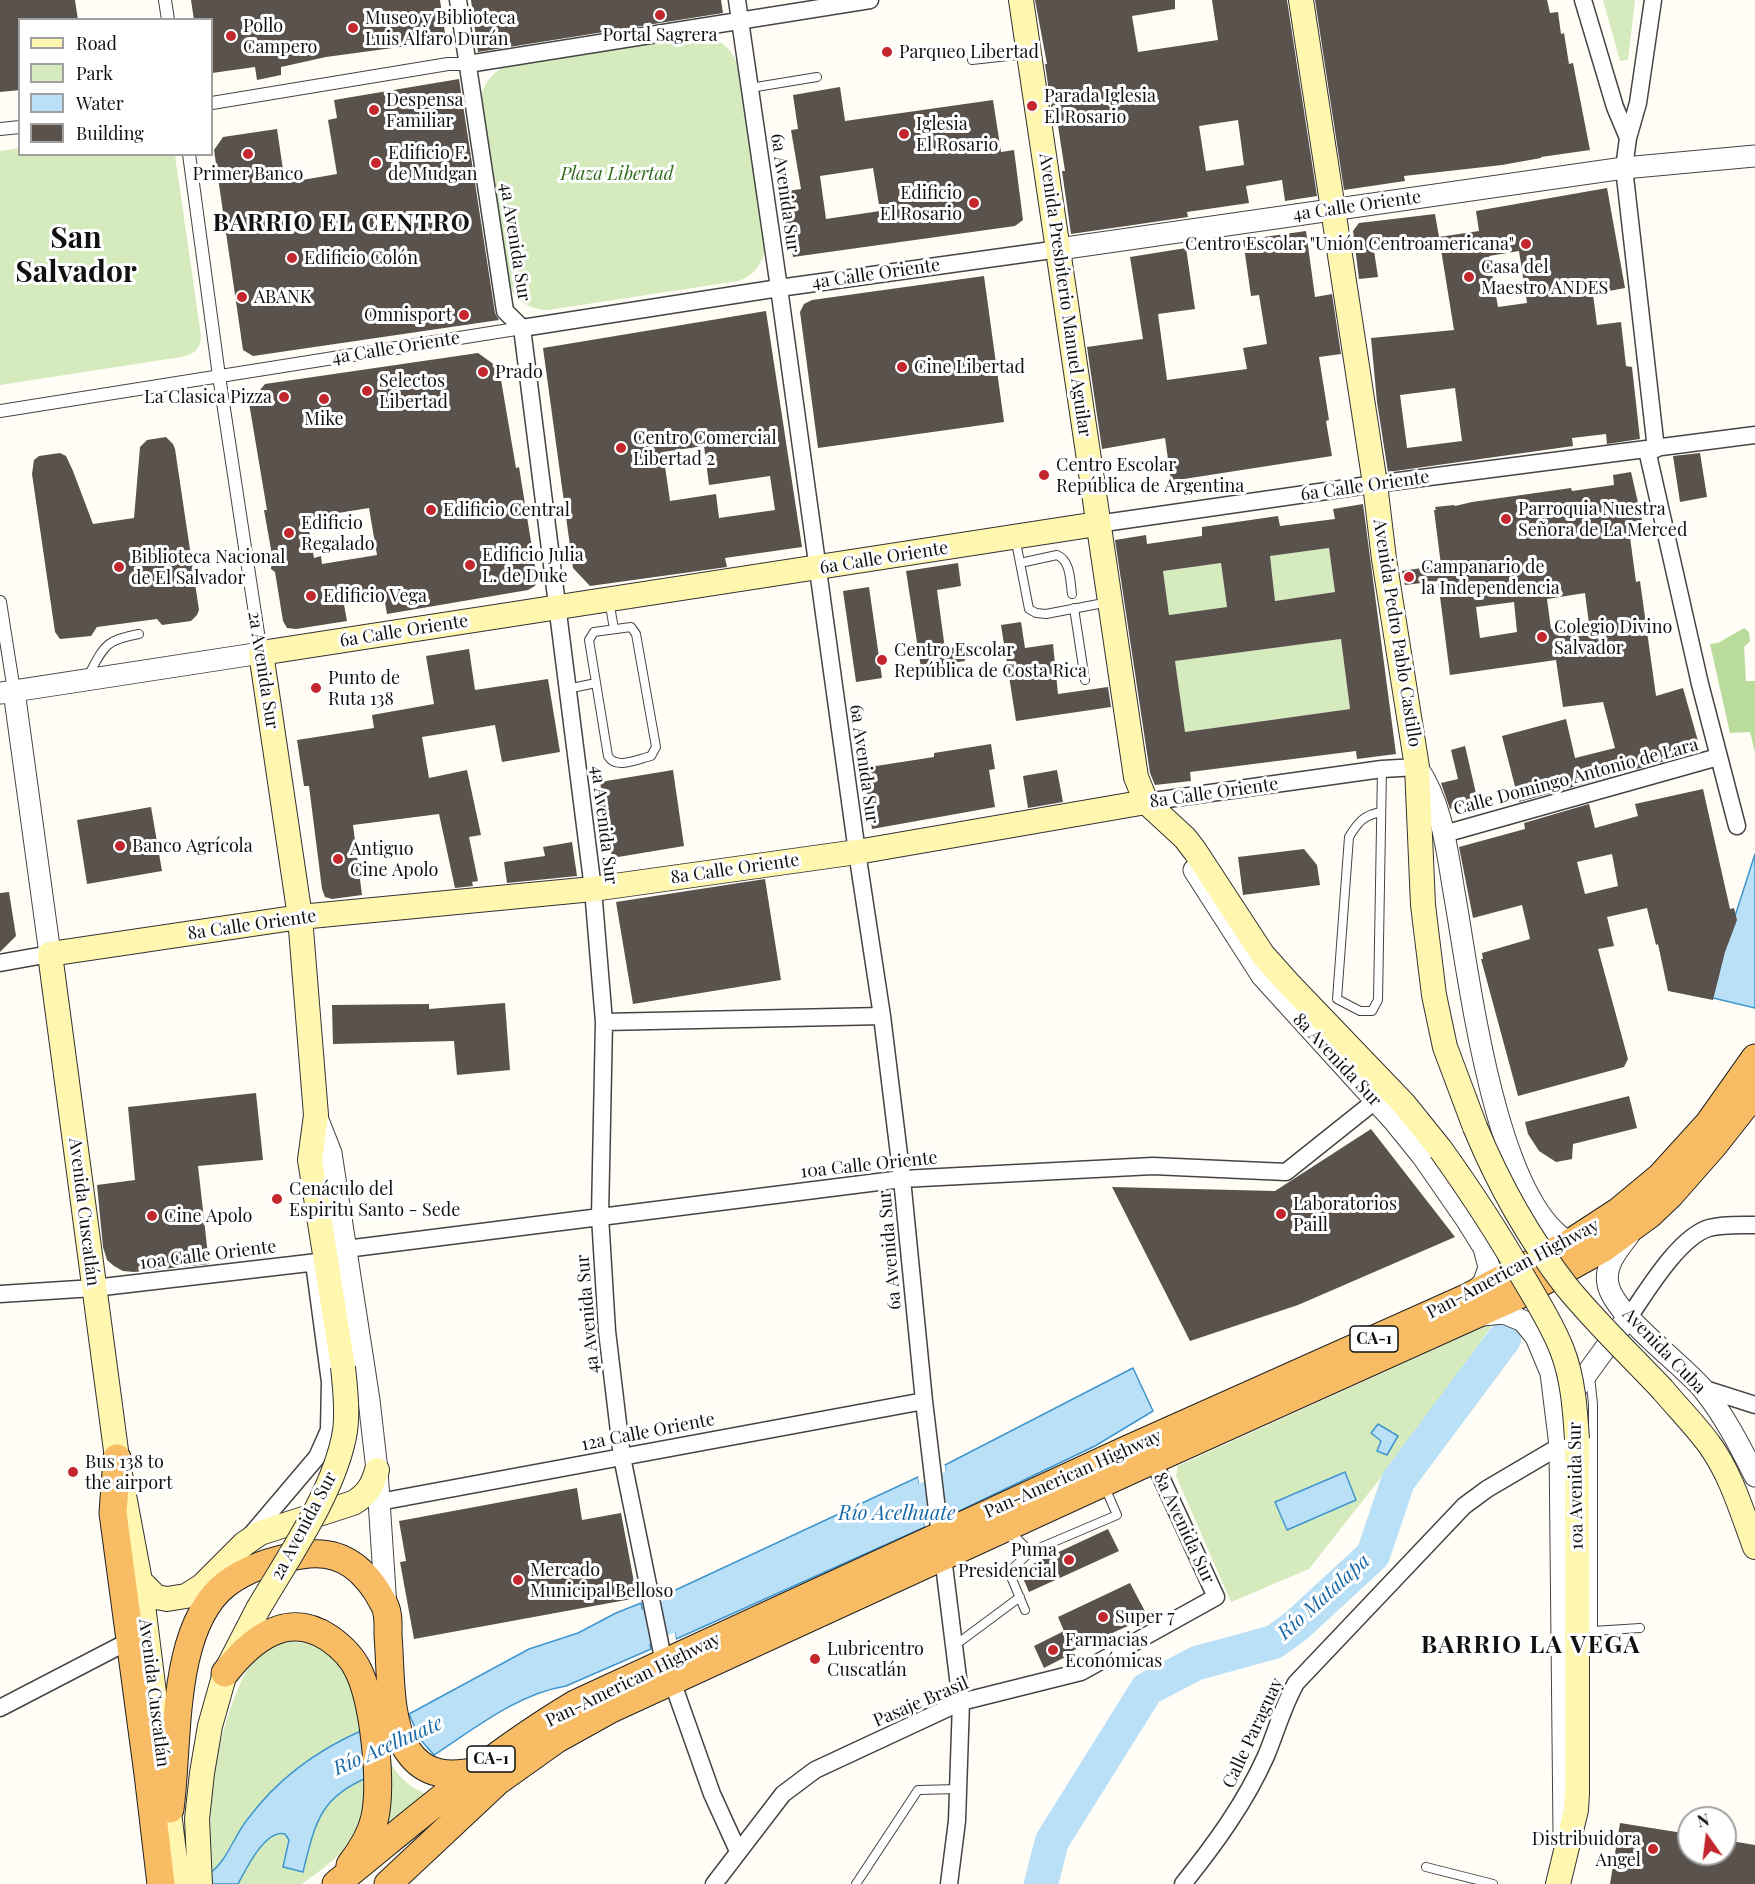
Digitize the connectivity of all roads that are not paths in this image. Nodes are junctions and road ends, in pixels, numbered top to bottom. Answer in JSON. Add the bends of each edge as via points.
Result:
{"nodes":[{"id":1,"x":165,"y":0,"type":"edge"},
{"id":2,"x":458,"y":0,"type":"edge"},
{"id":3,"x":737,"y":0,"type":"edge"},
{"id":4,"x":870,"y":0,"type":"edge"},
{"id":5,"x":1021,"y":0,"type":"edge"},
{"id":6,"x":1301,"y":0,"type":"edge"},
{"id":7,"x":1583,"y":0,"type":"edge"},
{"id":8,"x":1653,"y":0,"type":"edge"},
{"id":9,"x":168,"y":18,"type":"edge"},
{"id":10,"x":740,"y":21,"type":"junction"},
{"id":11,"x":1029,"y":53,"type":"junction"},
{"id":12,"x":972,"y":60,"type":"dead end"},
{"id":13,"x":468,"y":64,"type":"junction"},
{"id":14,"x":817,"y":77,"type":"dead end"},
{"id":15,"x":750,"y":88,"type":"junction"},
{"id":16,"x":213,"y":103,"type":"edge"},
{"id":17,"x":18,"y":127,"type":"edge"},
{"id":18,"x":0,"y":129,"type":"edge"},
{"id":19,"x":1628,"y":138,"type":"junction"},
{"id":20,"x":189,"y":156,"type":"edge"},
{"id":21,"x":1755,"y":156,"type":"edge"},
{"id":22,"x":1624,"y":168,"type":"junction"},
{"id":23,"x":1332,"y":209,"type":"junction"},
{"id":24,"x":1059,"y":249,"type":"junction"},
{"id":25,"x":779,"y":288,"type":"junction"},
{"id":26,"x":522,"y":328,"type":"junction"},
{"id":27,"x":219,"y":376,"type":"junction"},
{"id":28,"x":0,"y":411,"type":"edge"},
{"id":29,"x":1755,"y":435,"type":"edge"},
{"id":30,"x":1652,"y":450,"type":"junction"},
{"id":31,"x":1375,"y":484,"type":"junction"},
{"id":32,"x":1097,"y":524,"type":"junction"},
{"id":33,"x":1015,"y":537,"type":"junction"},
{"id":34,"x":1020,"y":563,"type":"junction"},
{"id":35,"x":817,"y":568,"type":"junction"},
{"id":36,"x":1072,"y":594,"type":"dead end"},
{"id":37,"x":609,"y":600,"type":"junction"},
{"id":38,"x":0,"y":602,"type":"edge"},
{"id":39,"x":1110,"y":602,"type":"junction"},
{"id":40,"x":556,"y":608,"type":"junction"},
{"id":41,"x":1074,"y":608,"type":"junction"},
{"id":42,"x":614,"y":629,"type":"junction"},
{"id":43,"x":139,"y":634,"type":"dead end"},
{"id":44,"x":261,"y":653,"type":"junction"},
{"id":45,"x":86,"y":680,"type":"junction"},
{"id":46,"x":1085,"y":680,"type":"dead end"},
{"id":47,"x":596,"y":683,"type":"junction"},
{"id":48,"x":567,"y":689,"type":"junction"},
{"id":49,"x":7,"y":692,"type":"edge"},
{"id":50,"x":1719,"y":757,"type":"junction"},
{"id":51,"x":1417,"y":767,"type":"junction"},
{"id":52,"x":1382,"y":769,"type":"junction"},
{"id":53,"x":1154,"y":810,"type":"junction"},
{"id":54,"x":1381,"y":812,"type":"junction"},
{"id":55,"x":1737,"y":826,"type":"dead end"},
{"id":56,"x":1444,"y":834,"type":"junction"},
{"id":57,"x":857,"y":852,"type":"junction"},
{"id":58,"x":593,"y":889,"type":"junction"},
{"id":59,"x":300,"y":917,"type":"junction"},
{"id":60,"x":50,"y":954,"type":"junction"},
{"id":61,"x":0,"y":963,"type":"edge"},
{"id":62,"x":882,"y":1016,"type":"junction"},
{"id":63,"x":604,"y":1022,"type":"junction"},
{"id":64,"x":1754,"y":1061,"type":"edge"},
{"id":65,"x":1755,"y":1093,"type":"edge"},
{"id":66,"x":1376,"y":1101,"type":"junction"},
{"id":67,"x":1517,"y":1173,"type":"junction"},
{"id":68,"x":903,"y":1179,"type":"junction"},
{"id":69,"x":1462,"y":1213,"type":"junction"},
{"id":70,"x":600,"y":1216,"type":"junction"},
{"id":71,"x":1636,"y":1225,"type":"junction"},
{"id":72,"x":1755,"y":1225,"type":"edge"},
{"id":73,"x":1570,"y":1243,"type":"junction"},
{"id":74,"x":328,"y":1258,"type":"junction"},
{"id":75,"x":94,"y":1288,"type":"junction"},
{"id":76,"x":0,"y":1294,"type":"edge"},
{"id":77,"x":1469,"y":1307,"type":"junction"},
{"id":78,"x":1629,"y":1317,"type":"junction"},
{"id":79,"x":1589,"y":1370,"type":"junction"},
{"id":80,"x":1702,"y":1388,"type":"junction"},
{"id":81,"x":1663,"y":1390,"type":"joint"},
{"id":82,"x":924,"y":1401,"type":"junction"},
{"id":83,"x":1755,"y":1405,"type":"edge"},
{"id":84,"x":1557,"y":1413,"type":"junction"},
{"id":85,"x":1568,"y":1443,"type":"junction"},
{"id":86,"x":622,"y":1457,"type":"junction"},
{"id":87,"x":117,"y":1458,"type":"junction"},
{"id":88,"x":1153,"y":1460,"type":"junction"},
{"id":89,"x":377,"y":1470,"type":"junction"},
{"id":90,"x":1755,"y":1476,"type":"edge"},
{"id":91,"x":1103,"y":1483,"type":"junction"},
{"id":92,"x":379,"y":1502,"type":"junction"},
{"id":93,"x":1007,"y":1527,"type":"junction"},
{"id":94,"x":940,"y":1537,"type":"junction"},
{"id":95,"x":244,"y":1544,"type":"junction"},
{"id":96,"x":1755,"y":1547,"type":"edge"},
{"id":97,"x":1030,"y":1552,"type":"junction"},
{"id":98,"x":140,"y":1581,"type":"junction"},
{"id":99,"x":1020,"y":1597,"type":"junction"},
{"id":100,"x":1216,"y":1597,"type":"joint"},
{"id":101,"x":386,"y":1608,"type":"junction"},
{"id":102,"x":1025,"y":1610,"type":"dead end"},
{"id":103,"x":1640,"y":1628,"type":"dead end"},
{"id":104,"x":129,"y":1641,"type":"junction"},
{"id":105,"x":954,"y":1646,"type":"junction"},
{"id":106,"x":665,"y":1663,"type":"junction"},
{"id":107,"x":225,"y":1673,"type":"junction"},
{"id":108,"x":961,"y":1702,"type":"junction"},
{"id":109,"x":0,"y":1708,"type":"edge"},
{"id":110,"x":384,"y":1722,"type":"junction"},
{"id":111,"x":477,"y":1771,"type":"junction"},
{"id":112,"x":958,"y":1789,"type":"junction"},
{"id":113,"x":170,"y":1815,"type":"junction"},
{"id":114,"x":738,"y":1851,"type":"junction"},
{"id":115,"x":1426,"y":1867,"type":"dead end"},
{"id":116,"x":406,"y":1875,"type":"edge"},
{"id":117,"x":161,"y":1884,"type":"edge"},
{"id":118,"x":178,"y":1884,"type":"edge"},
{"id":119,"x":200,"y":1884,"type":"edge"},
{"id":120,"x":335,"y":1884,"type":"edge"},
{"id":121,"x":388,"y":1884,"type":"edge"},
{"id":122,"x":714,"y":1884,"type":"edge"},
{"id":123,"x":856,"y":1884,"type":"edge"},
{"id":124,"x":949,"y":1884,"type":"edge"},
{"id":125,"x":1183,"y":1884,"type":"edge"},
{"id":126,"x":1493,"y":1884,"type":"edge"},
{"id":127,"x":1558,"y":1884,"type":"edge"}],
"edges":[{"from":1,"to":9,"type":"street"},
{"from":2,"to":13,"type":"street","name":"4a Avenida Sur"},
{"from":3,"to":10,"type":"street","name":"6a Avenida Sur"},
{"from":4,"to":10,"type":"street"},
{"from":5,"to":11,"type":"main road","name":"Avenida Presbíterio Manuel Aguilar"},
{"from":6,"to":23,"type":"main road","name":"Avenida Pedro Pablo Castillo"},
{"from":7,"to":19,"type":"street"},
{"from":8,"to":19,"type":"street","via":[[1638,103]]},
{"from":10,"to":13,"type":"street"},
{"from":10,"to":15,"type":"street","name":"6a Avenida Sur"},
{"from":11,"to":12,"type":"lane"},
{"from":11,"to":24,"type":"main road","name":"Avenida Presbíterio Manuel Aguilar"},
{"from":13,"to":16,"type":"street","via":[[448,64]]},
{"from":13,"to":26,"type":"street","name":"4a Avenida Sur","via":[[505,310]]},
{"from":14,"to":15,"type":"lane"},
{"from":15,"to":25,"type":"street","name":"6a Avenida Sur"},
{"from":17,"to":18,"type":"street"},
{"from":19,"to":22,"type":"street"},
{"from":20,"to":27,"type":"street","name":"2a Avenida Sur"},
{"from":21,"to":22,"type":"street","name":"4a Calle Oriente"},
{"from":22,"to":23,"type":"street","name":"4a Calle Oriente"},
{"from":22,"to":30,"type":"street"},
{"from":23,"to":24,"type":"street","name":"4a Calle Oriente"},
{"from":23,"to":31,"type":"main road","name":"Avenida Pedro Pablo Castillo"},
{"from":24,"to":25,"type":"street","name":"4a Calle Oriente"},
{"from":24,"to":32,"type":"main road","name":"Avenida Presbíterio Manuel Aguilar"},
{"from":25,"to":26,"type":"street","name":"4a Calle Oriente"},
{"from":25,"to":35,"type":"street","name":"6a Avenida Sur"},
{"from":26,"to":27,"type":"street","name":"4a Calle Oriente"},
{"from":26,"to":40,"type":"street","name":"4a Avenida Sur"},
{"from":27,"to":28,"type":"street","name":"4a Calle Oriente"},
{"from":27,"to":44,"type":"street","name":"2a Avenida Sur"},
{"from":29,"to":30,"type":"street","name":"6a Calle Oriente"},
{"from":30,"to":31,"type":"street","name":"6a Calle Oriente"},
{"from":30,"to":50,"type":"street"},
{"from":31,"to":32,"type":"street","name":"6a Calle Oriente"},
{"from":31,"to":51,"type":"main road","name":"Avenida Pedro Pablo Castillo"},
{"from":32,"to":33,"type":"main road","name":"6a Calle Oriente"},
{"from":32,"to":39,"type":"main road","name":"Avenida Presbíterio Manuel Aguilar"},
{"from":33,"to":34,"type":"lane"},
{"from":33,"to":35,"type":"main road","name":"6a Calle Oriente"},
{"from":34,"to":36,"type":"lane","via":[[1057,555],[1063,558]]},
{"from":34,"to":41,"type":"lane","via":[[1029,609],[1046,614]]},
{"from":35,"to":37,"type":"main road","name":"6a Calle Oriente"},
{"from":35,"to":57,"type":"street","name":"6a Avenida Sur"},
{"from":37,"to":40,"type":"main road","name":"6a Calle Oriente"},
{"from":37,"to":42,"type":"lane"},
{"from":38,"to":49,"type":"street","name":"Avenida Cuscatlán"},
{"from":39,"to":41,"type":"lane"},
{"from":39,"to":53,"type":"main road","name":"Avenida Presbíterio Manuel Aguilar","via":[[1136,777]]},
{"from":40,"to":44,"type":"main road","name":"6a Calle Oriente"},
{"from":40,"to":48,"type":"street","name":"4a Avenida Sur"},
{"from":41,"to":46,"type":"lane"},
{"from":42,"to":47,"type":"lane","via":[[594,633],[589,640]]},
{"from":42,"to":47,"type":"lane","via":[[631,627],[636,634],[656,747],[651,756],[617,764],[611,761]]},
{"from":43,"to":45,"type":"lane","via":[[118,637],[106,645]]},
{"from":44,"to":45,"type":"street","name":"6a Calle Oriente"},
{"from":44,"to":59,"type":"main road","name":"2a Avenida Sur"},
{"from":45,"to":49,"type":"street","name":"6a Calle Oriente"},
{"from":47,"to":48,"type":"lane"},
{"from":48,"to":58,"type":"street","name":"4a Avenida Sur"},
{"from":49,"to":60,"type":"street","name":"Avenida Cuscatlán"},
{"from":50,"to":55,"type":"street"},
{"from":50,"to":56,"type":"street","name":"Calle Domingo Antonio de Lara"},
{"from":51,"to":52,"type":"street","name":"8a Calle Oriente"},
{"from":51,"to":56,"type":"street","name":"Avenida Pedro Pablo Castillo","via":[[1428,783]]},
{"from":51,"to":81,"type":"main road","name":"Avenida Pedro Pablo Castillo","bridge":true,"via":[[1423,905],[1434,995],[1445,1047],[1475,1127],[1501,1187],[1540,1251],[1580,1302]]},
{"from":52,"to":53,"type":"street","name":"8a Calle Oriente"},
{"from":52,"to":54,"type":"lane"},
{"from":53,"to":57,"type":"main road","name":"8a Calle Oriente"},
{"from":53,"to":66,"type":"street","name":"8a Avenida Sur","via":[[1253,965]]},
{"from":53,"to":85,"type":"main road","name":"10a Avenida Sur","bridge":true,"via":[[1195,851],[1263,955],[1404,1104],[1483,1208],[1563,1350],[1574,1392]]},
{"from":54,"to":54,"type":"lane","via":[[1378,1000],[1372,1011],[1360,1011],[1337,999],[1349,837],[1367,815]]},
{"from":56,"to":67,"type":"street","name":"Avenida Pedro Pablo Castillo","via":[[1487,1076]]},
{"from":57,"to":58,"type":"main road","name":"8a Calle Oriente"},
{"from":57,"to":62,"type":"street","name":"6a Avenida Sur"},
{"from":58,"to":59,"type":"main road","name":"8a Calle Oriente"},
{"from":58,"to":63,"type":"street","name":"4a Avenida Sur"},
{"from":59,"to":60,"type":"main road","name":"8a Calle Oriente"},
{"from":59,"to":74,"type":"main road","name":"2a Avenida Sur","via":[[316,1115],[310,1160]]},
{"from":60,"to":61,"type":"street"},
{"from":60,"to":75,"type":"main road","name":"Avenida Cuscatlán"},
{"from":62,"to":63,"type":"street"},
{"from":62,"to":68,"type":"street","name":"6a Avenida Sur"},
{"from":63,"to":70,"type":"street","name":"4a Avenida Sur"},
{"from":64,"to":73,"type":"highway","name":"Pan-American Highway","number":"CA-1","via":[[1709,1123],[1660,1177],[1619,1211]]},
{"from":65,"to":71,"type":"highway","name":"Pan-American Highway","number":"CA-1","via":[[1670,1195]]},
{"from":66,"to":68,"type":"street","name":"10a Calle Oriente","via":[[1287,1172],[1153,1166]]},
{"from":66,"to":69,"type":"street","name":"8a Avenida Sur","via":[[1423,1157]]},
{"from":67,"to":69,"type":"street","via":[[1518,1207],[1505,1219],[1484,1228]]},
{"from":67,"to":73,"type":"street","name":"Avenida Pedro Pablo Castillo","via":[[1548,1226]]},
{"from":68,"to":70,"type":"street","name":"10a Calle Oriente"},
{"from":68,"to":82,"type":"street","name":"6a Avenida Sur"},
{"from":69,"to":77,"type":"street","name":"8a Avenida Sur","via":[[1484,1248],[1489,1267]]},
{"from":70,"to":74,"type":"street","name":"10a Calle Oriente"},
{"from":70,"to":86,"type":"street","name":"4a Avenida Sur","via":[[607,1331]]},
{"from":71,"to":77,"type":"highway","name":"Pan-American Highway","number":"CA-1","via":[[1602,1249],[1517,1296]]},
{"from":71,"to":78,"type":"street","name":"Avenida Cuba","via":[[1610,1265],[1607,1279],[1611,1293]]},
{"from":72,"to":78,"type":"street","via":[[1709,1228],[1690,1238]]},
{"from":73,"to":77,"type":"highway","name":"Pan-American Highway","number":"CA-1"},
{"from":74,"to":75,"type":"street","name":"10a Calle Oriente"},
{"from":74,"to":89,"type":"street","name":"2a Avenida Sur","via":[[369,1400]]},
{"from":74,"to":95,"type":"street","name":"2a Avenida Sur","via":[[329,1430],[317,1457]]},
{"from":74,"to":107,"type":"main road","name":"2a Avenida Sur","bridge":true,"via":[[344,1367],[346,1409],[341,1451],[317,1507]]},
{"from":75,"to":76,"type":"street","name":"10a Calle Oriente"},
{"from":75,"to":87,"type":"main road","name":"Avenida Cuscatlán"},
{"from":77,"to":84,"type":"street","name":"10a Avenida Sur","via":[[1504,1313],[1528,1326],[1551,1373]]},
{"from":77,"to":88,"type":"highway","name":"Pan-American Highway","number":"CA-1"},
{"from":77,"to":94,"type":"highway","name":"Pan-American Highway","number":"CA-1"},
{"from":78,"to":79,"type":"street"},
{"from":78,"to":80,"type":"street","name":"Avenida Cuba"},
{"from":79,"to":84,"type":"street"},
{"from":79,"to":103,"type":"lane","via":[[1593,1404],[1593,1631]]},
{"from":80,"to":83,"type":"street"},
{"from":80,"to":90,"type":"street","name":"Avenida Cuba","via":[[1722,1415]]},
{"from":81,"to":96,"type":"main road","name":"Avenida Cuba","via":[[1719,1461]]},
{"from":82,"to":86,"type":"street","name":"12a Calle Oriente"},
{"from":82,"to":94,"type":"street","name":"6a Avenida Sur"},
{"from":84,"to":85,"type":"street","name":"10a Avenida Sur"},
{"from":85,"to":125,"type":"street","name":"Calle Paraguay","via":[[1464,1506],[1296,1683],[1266,1757],[1240,1806]]},
{"from":85,"to":127,"type":"main road","name":"10a Avenida Sur","via":[[1577,1793]]},
{"from":86,"to":92,"type":"street","name":"12a Calle Oriente"},
{"from":86,"to":106,"type":"street","name":"4a Avenida Sur"},
{"from":87,"to":98,"type":"main road","name":"Avenida Cuscatlán"},
{"from":87,"to":104,"type":"highway","via":[[114,1513]]},
{"from":88,"to":91,"type":"highway","name":"Pan-American Highway","number":"CA-1"},
{"from":88,"to":100,"type":"street","name":"8a Avenida Sur"},
{"from":89,"to":92,"type":"street","name":"2a Avenida Sur"},
{"from":89,"to":95,"type":"main road","via":[[367,1492],[353,1503],[277,1527]]},
{"from":91,"to":93,"type":"highway","name":"Pan-American Highway","number":"CA-1"},
{"from":91,"to":97,"type":"lane","via":[[1117,1515]]},
{"from":92,"to":101,"type":"street","name":"2a Avenida Sur"},
{"from":93,"to":94,"type":"highway","name":"Pan-American Highway","number":"CA-1"},
{"from":93,"to":97,"type":"lane"},
{"from":94,"to":105,"type":"street","name":"6a Avenida Sur"},
{"from":94,"to":106,"type":"highway","name":"Pan-American Highway","number":"CA-1"},
{"from":95,"to":98,"type":"main road","via":[[202,1586],[186,1596],[156,1597]]},
{"from":97,"to":99,"type":"lane","via":[[1009,1572]]},
{"from":98,"to":113,"type":"main road","name":"Avenida Cuscatlán"},
{"from":99,"to":102,"type":"lane"},
{"from":99,"to":105,"type":"lane"},
{"from":100,"to":108,"type":"street","name":"Pasaje Brasil","via":[[1081,1672]]},
{"from":101,"to":110,"type":"highway"},
{"from":101,"to":113,"type":"highway","via":[[368,1578],[354,1564],[320,1553],[267,1562],[218,1592],[201,1617],[184,1666]]},
{"from":104,"to":109,"type":"street"},
{"from":104,"to":117,"type":"highway"},
{"from":105,"to":108,"type":"street","name":"6a Avenida Sur"},
{"from":106,"to":111,"type":"highway","name":"Pan-American Highway","number":"CA-1","via":[[575,1704]]},
{"from":106,"to":114,"type":"street","name":"4a Avenida Sur","via":[[712,1794]]},
{"from":106,"to":116,"type":"highway","name":"Pan-American Highway","number":"CA-1","via":[[611,1709],[557,1739],[498,1782]]},
{"from":107,"to":110,"type":"highway","via":[[249,1647],[273,1631],[297,1627],[316,1631],[337,1643],[353,1661]]},
{"from":107,"to":119,"type":"main road","name":"2a Avenida Sur","via":[[205,1749],[197,1819]]},
{"from":108,"to":112,"type":"street","name":"6a Avenida Sur"},
{"from":108,"to":114,"type":"street","name":"Pasaje Brasil","via":[[815,1770],[783,1794]]},
{"from":110,"to":111,"type":"highway","via":[[426,1769],[444,1775]]},
{"from":110,"to":120,"type":"highway","via":[[377,1804],[370,1832],[362,1850]]},
{"from":111,"to":120,"type":"highway","name":"Pan-American Highway","number":"CA-1"},
{"from":112,"to":123,"type":"lane","via":[[918,1790]]},
{"from":112,"to":124,"type":"street","name":"6a Avenida Sur"},
{"from":113,"to":118,"type":"main road","name":"Avenida Cuscatlán"},
{"from":114,"to":122,"type":"street","name":"Pasaje Brasil"},
{"from":115,"to":126,"type":"lane"},
{"from":116,"to":121,"type":"highway","name":"Pan-American Highway","number":"CA-1"}]}
